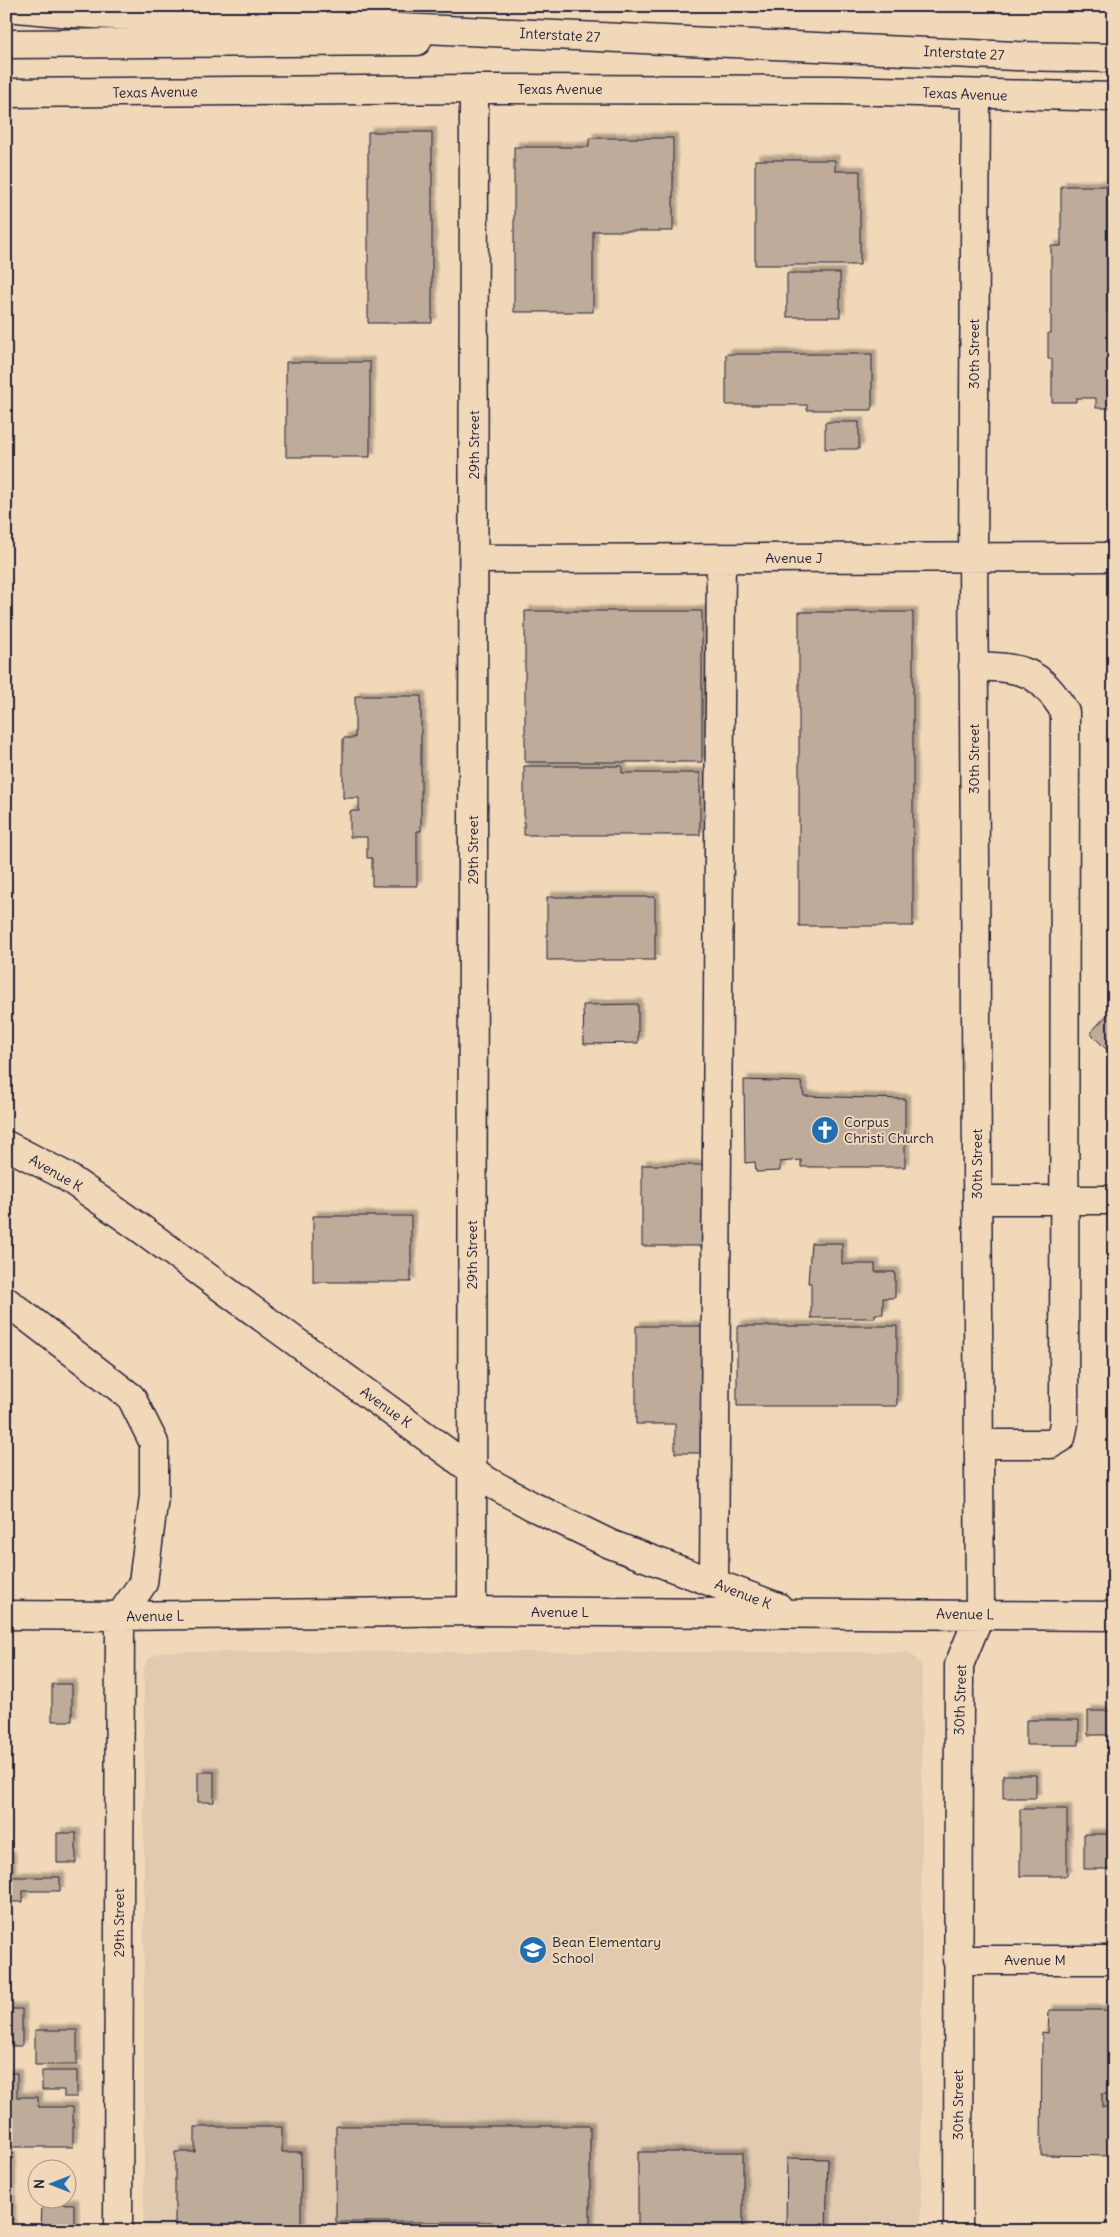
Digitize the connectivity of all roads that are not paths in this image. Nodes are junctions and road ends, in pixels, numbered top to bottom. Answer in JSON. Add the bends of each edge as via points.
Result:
{"nodes":[{"id":1,"x":6,"y":6,"type":"edge"},
{"id":2,"x":6,"y":44,"type":"edge"},
{"id":3,"x":997,"y":55,"type":"junction"},
{"id":4,"x":1114,"y":58,"type":"edge"},
{"id":5,"x":474,"y":89,"type":"junction"},
{"id":6,"x":6,"y":93,"type":"edge"},
{"id":7,"x":976,"y":94,"type":"junction"},
{"id":8,"x":1114,"y":97,"type":"edge"},
{"id":9,"x":973,"y":557,"type":"junction"},
{"id":10,"x":722,"y":558,"type":"junction"},
{"id":11,"x":1114,"y":558,"type":"edge"},
{"id":12,"x":474,"y":559,"type":"junction"},
{"id":13,"x":973,"y":666,"type":"junction"},
{"id":14,"x":6,"y":1145,"type":"edge"},
{"id":15,"x":977,"y":1200,"type":"junction"},
{"id":16,"x":1064,"y":1200,"type":"junction"},
{"id":17,"x":1114,"y":1200,"type":"edge"},
{"id":18,"x":6,"y":1301,"type":"edge"},
{"id":19,"x":979,"y":1444,"type":"junction"},
{"id":20,"x":472,"y":1470,"type":"junction"},
{"id":21,"x":714,"y":1583,"type":"junction"},
{"id":22,"x":472,"y":1611,"type":"junction"},
{"id":23,"x":9,"y":1612,"type":"edge"},
{"id":24,"x":796,"y":1614,"type":"junction"},
{"id":25,"x":980,"y":1614,"type":"junction"},
{"id":26,"x":120,"y":1616,"type":"junction"},
{"id":27,"x":1114,"y":1616,"type":"edge"},
{"id":28,"x":957,"y":1960,"type":"junction"},
{"id":29,"x":1114,"y":1960,"type":"edge"},
{"id":30,"x":118,"y":2231,"type":"edge"},
{"id":31,"x":958,"y":2231,"type":"edge"}],
"edges":[{"from":1,"to":3,"type":"street","name":"Interstate 27","via":[[81,14]]},
{"from":2,"to":3,"type":"street","via":[[502,40]]},
{"from":3,"to":4,"type":"street","name":"Interstate 27"},
{"from":5,"to":6,"type":"street","name":"Texas Avenue"},
{"from":5,"to":7,"type":"street","name":"Texas Avenue","via":[[840,90]]},
{"from":5,"to":12,"type":"street","name":"29th Street"},
{"from":7,"to":8,"type":"street","name":"Texas Avenue"},
{"from":7,"to":9,"type":"street","name":"30th Street"},
{"from":9,"to":10,"type":"street","name":"Avenue J"},
{"from":9,"to":11,"type":"street","name":"Avenue J"},
{"from":9,"to":13,"type":"street","name":"30th Street"},
{"from":10,"to":12,"type":"street","name":"Avenue J"},
{"from":10,"to":21,"type":"street"},
{"from":12,"to":20,"type":"street","name":"29th Street"},
{"from":13,"to":15,"type":"street","name":"30th Street"},
{"from":13,"to":16,"type":"street","via":[[1014,668],[1030,673],[1046,686],[1066,712]]},
{"from":14,"to":20,"type":"street","name":"Avenue K","via":[[64,1175]]},
{"from":15,"to":16,"type":"street"},
{"from":15,"to":19,"type":"street","name":"30th Street"},
{"from":16,"to":17,"type":"street"},
{"from":16,"to":19,"type":"street","via":[[1064,1423],[1061,1438],[1051,1444]]},
{"from":18,"to":26,"type":"street","via":[[132,1397],[154,1443],[154,1496],[143,1583]]},
{"from":19,"to":25,"type":"street","name":"30th Street"},
{"from":20,"to":21,"type":"street","name":"Avenue K","via":[[532,1506],[610,1544]]},
{"from":20,"to":22,"type":"street","name":"29th Street"},
{"from":21,"to":24,"type":"street","name":"Avenue K"},
{"from":22,"to":24,"type":"street","name":"Avenue L"},
{"from":22,"to":26,"type":"street","name":"Avenue L"},
{"from":23,"to":26,"type":"street","name":"Avenue L"},
{"from":24,"to":25,"type":"street","name":"Avenue L"},
{"from":25,"to":27,"type":"street","name":"Avenue L"},
{"from":25,"to":28,"type":"street","name":"30th Street","via":[[959,1665]]},
{"from":26,"to":30,"type":"street","name":"29th Street"},
{"from":28,"to":29,"type":"street","name":"Avenue M"},
{"from":28,"to":31,"type":"street","name":"30th Street"}]}
